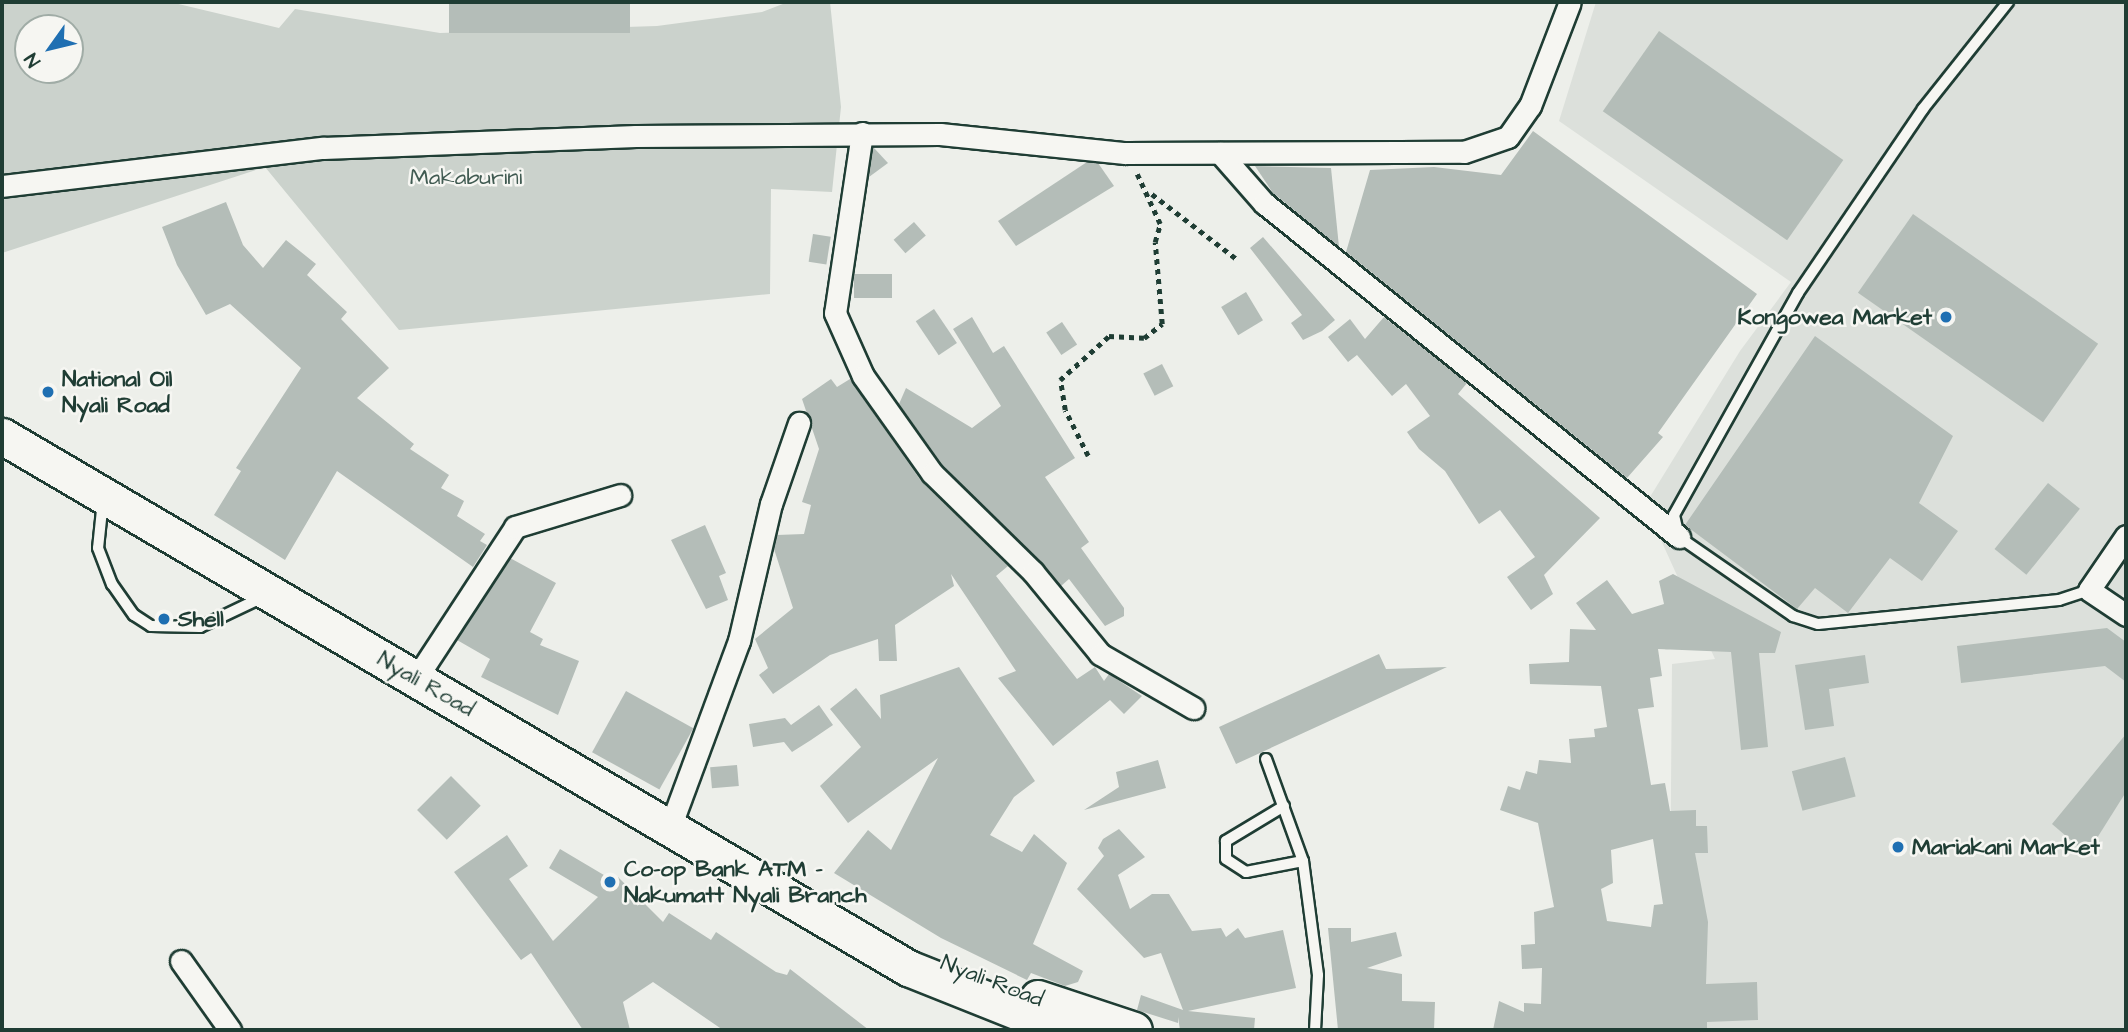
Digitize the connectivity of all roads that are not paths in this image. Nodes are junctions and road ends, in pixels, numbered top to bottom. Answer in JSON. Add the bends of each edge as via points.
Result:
{"nodes":[{"id":1,"x":1570,"y":2,"type":"edge"},
{"id":2,"x":2008,"y":2,"type":"edge"},
{"id":3,"x":862,"y":133,"type":"junction"},
{"id":4,"x":1220,"y":153,"type":"junction"},
{"id":5,"x":2,"y":186,"type":"edge"},
{"id":6,"x":799,"y":422,"type":"dead end"},
{"id":7,"x":2,"y":436,"type":"edge"},
{"id":8,"x":620,"y":495,"type":"dead end"},
{"id":9,"x":103,"y":499,"type":"junction"},
{"id":10,"x":2126,"y":536,"type":"edge"},
{"id":11,"x":1679,"y":537,"type":"junction"},
{"id":12,"x":2089,"y":590,"type":"junction"},
{"id":13,"x":265,"y":596,"type":"junction"},
{"id":14,"x":2126,"y":615,"type":"edge"},
{"id":15,"x":417,"y":677,"type":"junction"},
{"id":16,"x":1193,"y":708,"type":"dead end"},
{"id":17,"x":1266,"y":759,"type":"dead end"},
{"id":18,"x":1284,"y":806,"type":"junction"},
{"id":19,"x":669,"y":830,"type":"junction"},
{"id":20,"x":1303,"y":861,"type":"junction"},
{"id":21,"x":850,"y":930,"type":"junction"},
{"id":22,"x":180,"y":961,"type":"dead end"},
{"id":23,"x":230,"y":1030,"type":"edge"},
{"id":24,"x":1064,"y":1030,"type":"edge"},
{"id":25,"x":1134,"y":1030,"type":"edge"},
{"id":26,"x":1315,"y":1030,"type":"edge"}],
"edges":[{"from":1,"to":4,"type":"street","via":[[1530,106],[1508,137],[1486,149],[1386,157]]},
{"from":2,"to":11,"type":"lane","via":[[1863,195],[1756,360],[1674,514]]},
{"from":3,"to":4,"type":"street","via":[[940,134],[1125,153]]},
{"from":3,"to":5,"type":"street","via":[[323,148]]},
{"from":3,"to":16,"type":"street","via":[[835,313],[863,376],[932,474],[1033,572],[1100,654]]},
{"from":4,"to":11,"type":"street","via":[[1264,204]]},
{"from":6,"to":19,"type":"street","via":[[771,503],[739,641]]},
{"from":7,"to":9,"type":"highway","name":"Nyali Road"},
{"from":8,"to":15,"type":"street","via":[[516,527]]},
{"from":9,"to":13,"type":"highway","name":"Nyali Road"},
{"from":9,"to":13,"type":"lane","via":[[98,548],[113,584],[134,615],[151,626],[200,627]]},
{"from":10,"to":12,"type":"street"},
{"from":11,"to":12,"type":"lane","via":[[1793,616],[1818,624],[2059,600]]},
{"from":12,"to":14,"type":"street"},
{"from":13,"to":15,"type":"highway","name":"Nyali Road"},
{"from":15,"to":19,"type":"highway","name":"Nyali Road"},
{"from":17,"to":18,"type":"lane"},
{"from":18,"to":20,"type":"lane"},
{"from":18,"to":20,"type":"lane","via":[[1226,841],[1226,859],[1246,872]]},
{"from":19,"to":21,"type":"highway","name":"Nyali Road"},
{"from":20,"to":26,"type":"lane","via":[[1318,975]]},
{"from":21,"to":24,"type":"highway","name":"Nyali Road","via":[[908,968]]},
{"from":21,"to":25,"type":"highway","name":"Nyali Road"},
{"from":22,"to":23,"type":"street"}]}
